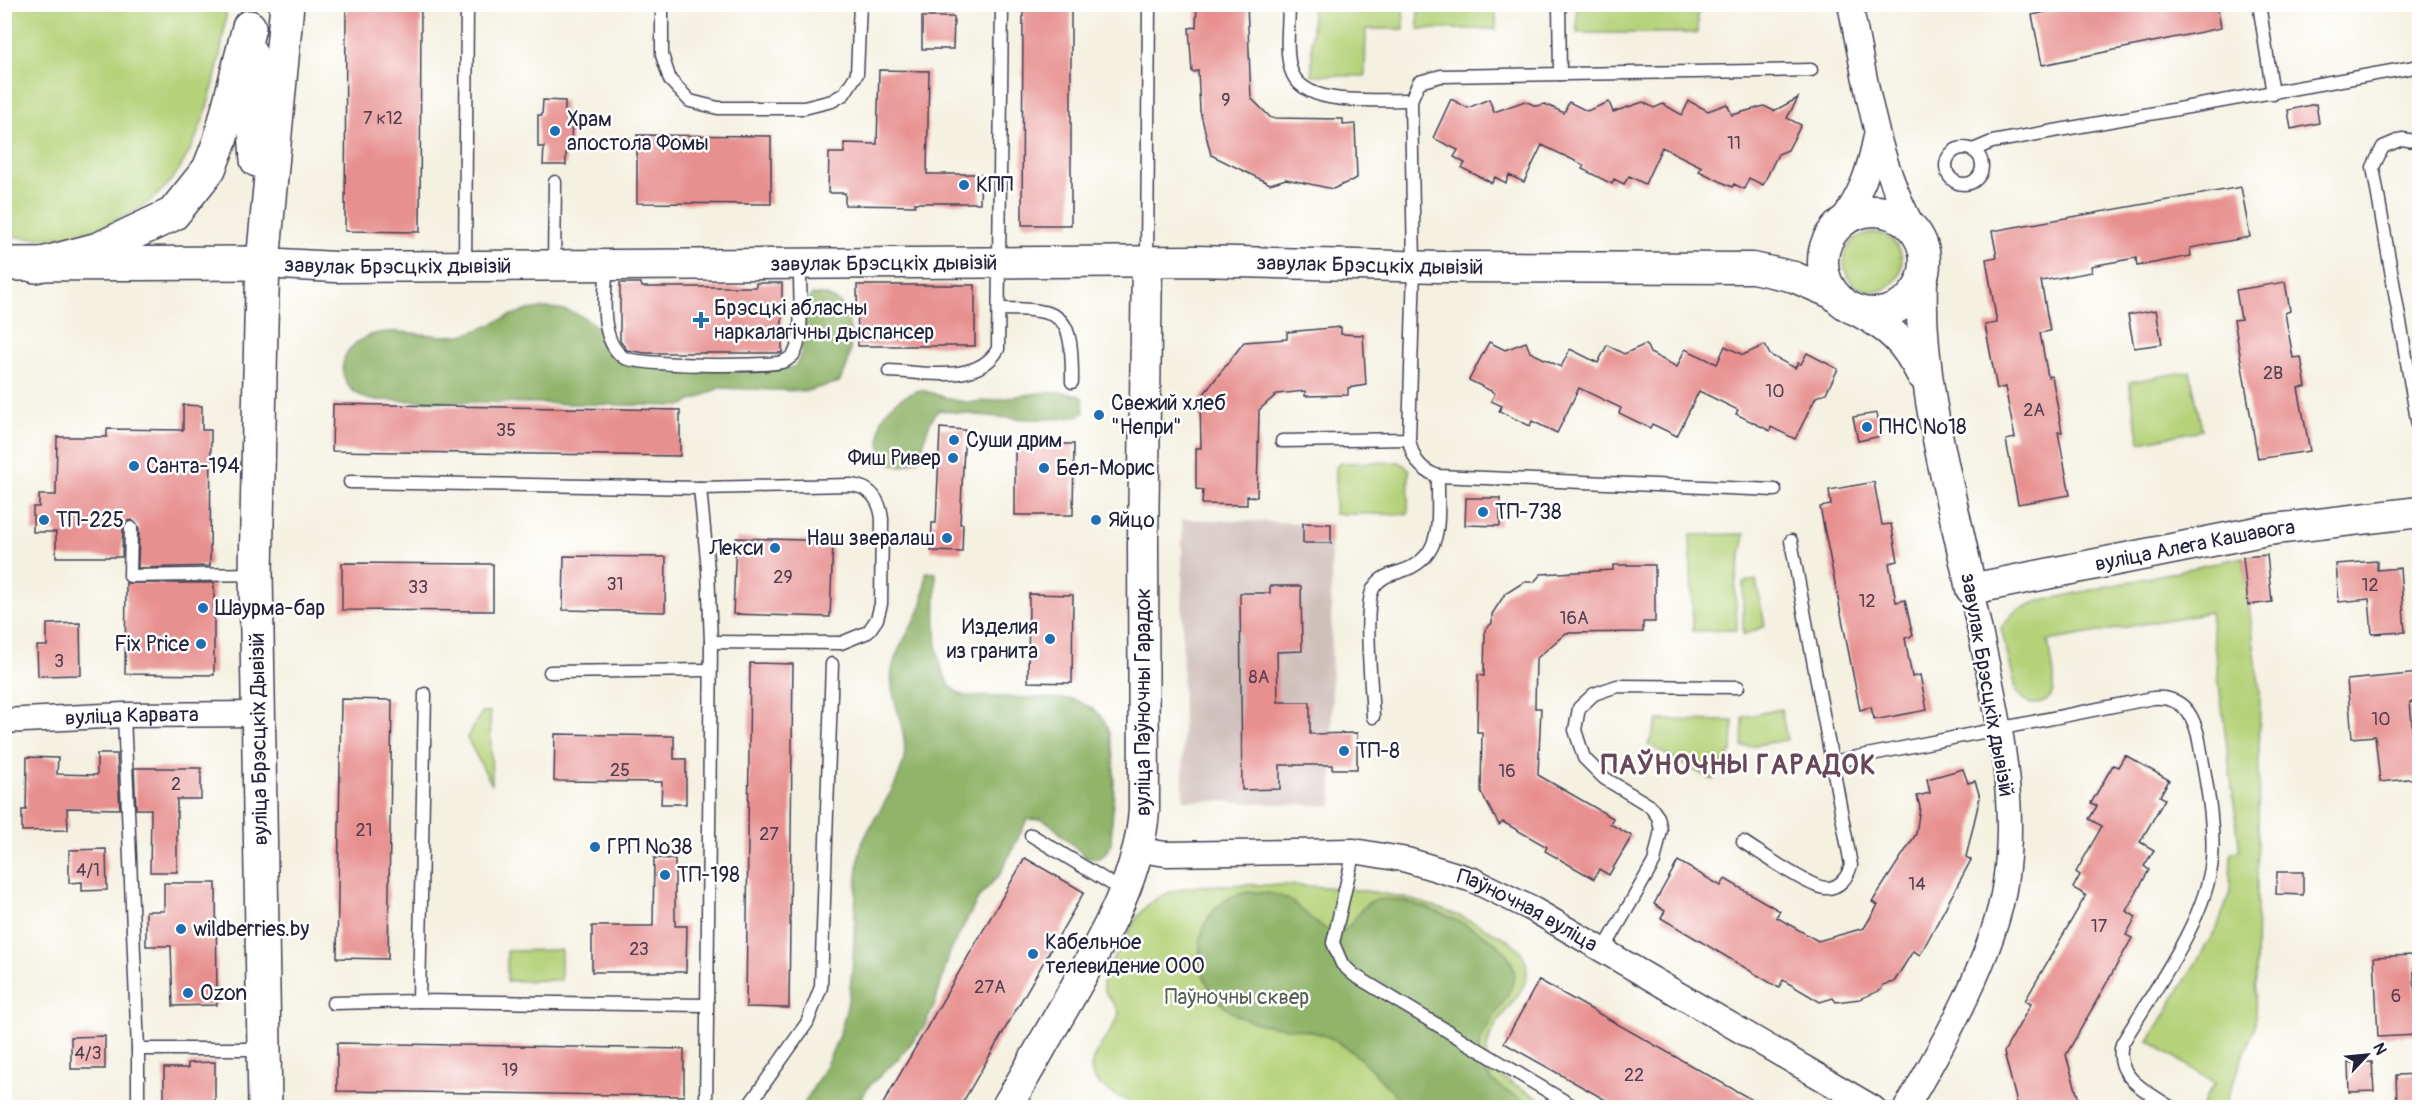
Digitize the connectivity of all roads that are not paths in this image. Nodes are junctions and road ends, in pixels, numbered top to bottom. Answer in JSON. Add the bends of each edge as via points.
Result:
{"nodes":[{"id":1,"x":467,"y":4,"type":"edge"},
{"id":2,"x":662,"y":4,"type":"edge"},
{"id":3,"x":860,"y":4,"type":"edge"},
{"id":4,"x":1002,"y":4,"type":"edge"},
{"id":5,"x":1149,"y":4,"type":"edge"},
{"id":6,"x":1288,"y":4,"type":"edge"},
{"id":7,"x":1559,"y":4,"type":"edge"},
{"id":8,"x":1850,"y":4,"type":"edge"},
{"id":9,"x":2259,"y":4,"type":"edge"},
{"id":10,"x":287,"y":15,"type":"edge"},
{"id":11,"x":249,"y":16,"type":"edge"},
{"id":12,"x":2420,"y":66,"type":"edge"},
{"id":13,"x":1811,"y":70,"type":"dead end"},
{"id":14,"x":1560,"y":74,"type":"junction"},
{"id":15,"x":2273,"y":94,"type":"junction"},
{"id":16,"x":1411,"y":100,"type":"junction"},
{"id":17,"x":1876,"y":134,"type":"junction"},
{"id":18,"x":2420,"y":142,"type":"edge"},
{"id":19,"x":1973,"y":150,"type":"dead end"},
{"id":20,"x":555,"y":182,"type":"dead end"},
{"id":21,"x":1837,"y":227,"type":"junction"},
{"id":22,"x":1914,"y":229,"type":"junction"},
{"id":23,"x":1147,"y":262,"type":"junction"},
{"id":24,"x":263,"y":263,"type":"junction"},
{"id":25,"x":999,"y":263,"type":"junction"},
{"id":26,"x":20,"y":265,"type":"edge"},
{"id":27,"x":800,"y":265,"type":"junction"},
{"id":28,"x":554,"y":266,"type":"junction"},
{"id":29,"x":607,"y":266,"type":"junction"},
{"id":30,"x":465,"y":267,"type":"junction"},
{"id":31,"x":1414,"y":267,"type":"junction"},
{"id":32,"x":1765,"y":269,"type":"junction"},
{"id":33,"x":1922,"y":280,"type":"junction"},
{"id":34,"x":1845,"y":302,"type":"junction"},
{"id":35,"x":999,"y":309,"type":"junction"},
{"id":36,"x":889,"y":371,"type":"dead end"},
{"id":37,"x":1072,"y":382,"type":"dead end"},
{"id":38,"x":1929,"y":387,"type":"junction"},
{"id":39,"x":2420,"y":437,"type":"edge"},
{"id":40,"x":1409,"y":439,"type":"junction"},
{"id":41,"x":1282,"y":441,"type":"dead end"},
{"id":42,"x":1438,"y":476,"type":"junction"},
{"id":43,"x":350,"y":482,"type":"dead end"},
{"id":44,"x":700,"y":488,"type":"junction"},
{"id":45,"x":1775,"y":490,"type":"dead end"},
{"id":46,"x":2420,"y":512,"type":"edge"},
{"id":47,"x":131,"y":528,"type":"dead end"},
{"id":48,"x":1791,"y":541,"type":"dead end"},
{"id":49,"x":256,"y":574,"type":"junction"},
{"id":50,"x":1971,"y":589,"type":"junction"},
{"id":51,"x":711,"y":642,"type":"junction"},
{"id":52,"x":832,"y":664,"type":"dead end"},
{"id":53,"x":710,"y":670,"type":"junction"},
{"id":54,"x":550,"y":672,"type":"dead end"},
{"id":55,"x":1738,"y":687,"type":"dead end"},
{"id":56,"x":425,"y":694,"type":"dead end"},
{"id":57,"x":259,"y":714,"type":"junction"},
{"id":58,"x":124,"y":715,"type":"junction"},
{"id":59,"x":1373,"y":717,"type":"dead end"},
{"id":60,"x":4,"y":721,"type":"edge"},
{"id":61,"x":1999,"y":730,"type":"junction"},
{"id":62,"x":1832,"y":762,"type":"junction"},
{"id":63,"x":1031,"y":835,"type":"dead end"},
{"id":64,"x":1743,"y":842,"type":"dead end"},
{"id":65,"x":1140,"y":850,"type":"junction"},
{"id":66,"x":1354,"y":851,"type":"junction"},
{"id":67,"x":1125,"y":892,"type":"junction"},
{"id":68,"x":1603,"y":951,"type":"junction"},
{"id":69,"x":418,"y":1001,"type":"junction"},
{"id":70,"x":333,"y":1003,"type":"dead end"},
{"id":71,"x":705,"y":1005,"type":"junction"},
{"id":72,"x":138,"y":1049,"type":"junction"},
{"id":73,"x":264,"y":1049,"type":"junction"},
{"id":74,"x":138,"y":1107,"type":"edge"},
{"id":75,"x":265,"y":1107,"type":"edge"},
{"id":76,"x":705,"y":1107,"type":"edge"},
{"id":77,"x":747,"y":1107,"type":"edge"},
{"id":78,"x":1006,"y":1107,"type":"edge"},
{"id":79,"x":1576,"y":1107,"type":"edge"},
{"id":80,"x":1874,"y":1107,"type":"edge"},
{"id":81,"x":1906,"y":1107,"type":"edge"},
{"id":82,"x":2172,"y":1107,"type":"edge"}],
"edges":[{"from":1,"to":30,"type":"lane"},
{"from":2,"to":3,"type":"lane","via":[[662,55],[670,80],[690,101],[718,108],[804,108],[844,94],[857,74]]},
{"from":4,"to":25,"type":"lane"},
{"from":5,"to":23,"type":"lane"},
{"from":6,"to":16,"type":"lane","via":[[1290,69],[1301,87],[1327,97]]},
{"from":7,"to":14,"type":"lane"},
{"from":8,"to":17,"type":"street","name":"завулак Брэсцкіх дывізій"},
{"from":9,"to":15,"type":"lane"},
{"from":10,"to":24,"type":"main road","name":"вуліца Брэсцкіх Дывізій"},
{"from":11,"to":24,"type":"main road","name":"вуліца Брэсцкіх Дывізій"},
{"from":11,"to":26,"type":"main road","via":[[220,141],[209,169],[179,208],[140,232],[99,249]]},
{"from":12,"to":15,"type":"lane"},
{"from":13,"to":14,"type":"lane"},
{"from":14,"to":16,"type":"lane","via":[[1432,76],[1415,87]]},
{"from":15,"to":19,"type":"lane","via":[[1992,142]]},
{"from":16,"to":31,"type":"lane"},
{"from":17,"to":21,"type":"street","name":"завулак Брэсцкіх дывізій","via":[[1867,178]]},
{"from":17,"to":22,"type":"street","name":"завулак Брэсцкіх дывізій","via":[[1896,198]]},
{"from":18,"to":39,"type":"lane","via":[[2402,139],[2383,147],[2373,167]]},
{"from":20,"to":28,"type":"lane"},
{"from":21,"to":22,"type":"street","via":[[1859,213],[1879,210],[1892,213]]},
{"from":21,"to":32,"type":"street","name":"завулак Брэсцкіх дывізій","via":[[1794,258]]},
{"from":21,"to":34,"type":"street","via":[[1822,256],[1825,276]]},
{"from":22,"to":33,"type":"street","via":[[1925,254]]},
{"from":23,"to":25,"type":"street","name":"завулак Брэсцкіх дывізій"},
{"from":23,"to":31,"type":"street","name":"завулак Брэсцкіх дывізій"},
{"from":23,"to":65,"type":"street","name":"вуліца Паўночны Гарадок","via":[[1144,810]]},
{"from":24,"to":26,"type":"main road","name":"завулак Брэсцкіх дывізій"},
{"from":24,"to":30,"type":"street","name":"завулак Брэсцкіх дывізій"},
{"from":24,"to":49,"type":"main road","name":"вуліца Брэсцкіх Дывізій"},
{"from":25,"to":27,"type":"street","name":"завулак Брэсцкіх дывізій"},
{"from":25,"to":35,"type":"lane"},
{"from":27,"to":29,"type":"street","name":"завулак Брэсцкіх дывізій"},
{"from":27,"to":29,"type":"lane","via":[[799,339],[795,353],[782,362],[702,363],[638,363],[623,358],[608,331]]},
{"from":28,"to":29,"type":"street","name":"завулак Брэсцкіх дывізій"},
{"from":28,"to":30,"type":"street","name":"завулак Брэсцкіх дывізій"},
{"from":31,"to":32,"type":"street","name":"завулак Брэсцкіх дывізій"},
{"from":31,"to":40,"type":"lane"},
{"from":32,"to":34,"type":"street","name":"завулак Брэсцкіх дывізій","via":[[1794,277]]},
{"from":33,"to":34,"type":"street","via":[[1906,302],[1895,309],[1875,313]]},
{"from":33,"to":38,"type":"street","name":"завулак Брэсцкіх дывізій"},
{"from":34,"to":38,"type":"street","name":"завулак Брэсцкіх дывізій","via":[[1882,323],[1902,341]]},
{"from":35,"to":36,"type":"lane","via":[[998,349],[982,367],[954,373]]},
{"from":35,"to":37,"type":"lane","via":[[1038,309],[1050,311],[1060,319],[1072,342]]},
{"from":38,"to":50,"type":"street","name":"завулак Брэсцкіх дывізій"},
{"from":40,"to":41,"type":"lane"},
{"from":40,"to":42,"type":"lane","via":[[1417,462]]},
{"from":42,"to":45,"type":"lane"},
{"from":42,"to":59,"type":"lane","via":[[1437,533],[1429,555],[1408,569],[1384,577],[1371,596]]},
{"from":43,"to":44,"type":"lane"},
{"from":44,"to":51,"type":"lane"},
{"from":44,"to":51,"type":"lane","via":[[859,486],[872,493],[882,519],[881,604],[868,632],[841,643]]},
{"from":46,"to":50,"type":"street","name":"вуліца Алега Кашавога","via":[[2267,530]]},
{"from":47,"to":49,"type":"lane","via":[[130,576]]},
{"from":48,"to":62,"type":"lane"},
{"from":49,"to":57,"type":"main road","name":"вуліца Брэсцкіх Дывізій"},
{"from":50,"to":61,"type":"street","name":"завулак Брэсцкіх дывізій"},
{"from":51,"to":53,"type":"lane"},
{"from":52,"to":77,"type":"lane","via":[[821,987],[807,1023]]},
{"from":53,"to":54,"type":"lane"},
{"from":53,"to":71,"type":"lane"},
{"from":55,"to":68,"type":"lane","via":[[1617,686],[1594,693],[1580,708],[1575,730],[1584,758],[1604,778],[1650,806],[1661,830],[1654,862]]},
{"from":56,"to":69,"type":"lane"},
{"from":57,"to":58,"type":"street","name":"вуліца Карвата"},
{"from":57,"to":73,"type":"main road","name":"вуліца Брэсцкіх Дывізій"},
{"from":58,"to":60,"type":"street","name":"вуліца Карвата"},
{"from":58,"to":72,"type":"lane"},
{"from":61,"to":62,"type":"lane"},
{"from":61,"to":81,"type":"street","name":"завулак Брэсцкіх дывізій","via":[[2009,822],[2005,884],[1998,913],[1965,996]]},
{"from":61,"to":82,"type":"lane","via":[[2163,697],[2181,704],[2193,718],[2211,816],[2208,881],[2195,919],[2120,1053],[2133,1081]]},
{"from":62,"to":64,"type":"lane","via":[[1851,858],[1850,871],[1843,881],[1827,888],[1814,885]]},
{"from":63,"to":67,"type":"lane"},
{"from":65,"to":66,"type":"street","name":"Паўночная вуліца","via":[[1166,854]]},
{"from":65,"to":67,"type":"street","name":"вуліца Паўночны Гарадок"},
{"from":66,"to":68,"type":"street","name":"Паўночная вуліца","via":[[1407,860],[1473,880]]},
{"from":66,"to":79,"type":"lane","via":[[1333,943],[1342,964],[1488,1058]]},
{"from":67,"to":78,"type":"street","name":"вуліца Паўночны Гарадок"},
{"from":68,"to":80,"type":"street","name":"Паўночная вуліца"},
{"from":69,"to":70,"type":"lane"},
{"from":69,"to":71,"type":"lane"},
{"from":71,"to":76,"type":"lane"},
{"from":72,"to":73,"type":"lane"},
{"from":72,"to":74,"type":"lane"},
{"from":73,"to":75,"type":"main road","name":"вуліца Брэсцкіх Дывізій"}]}
